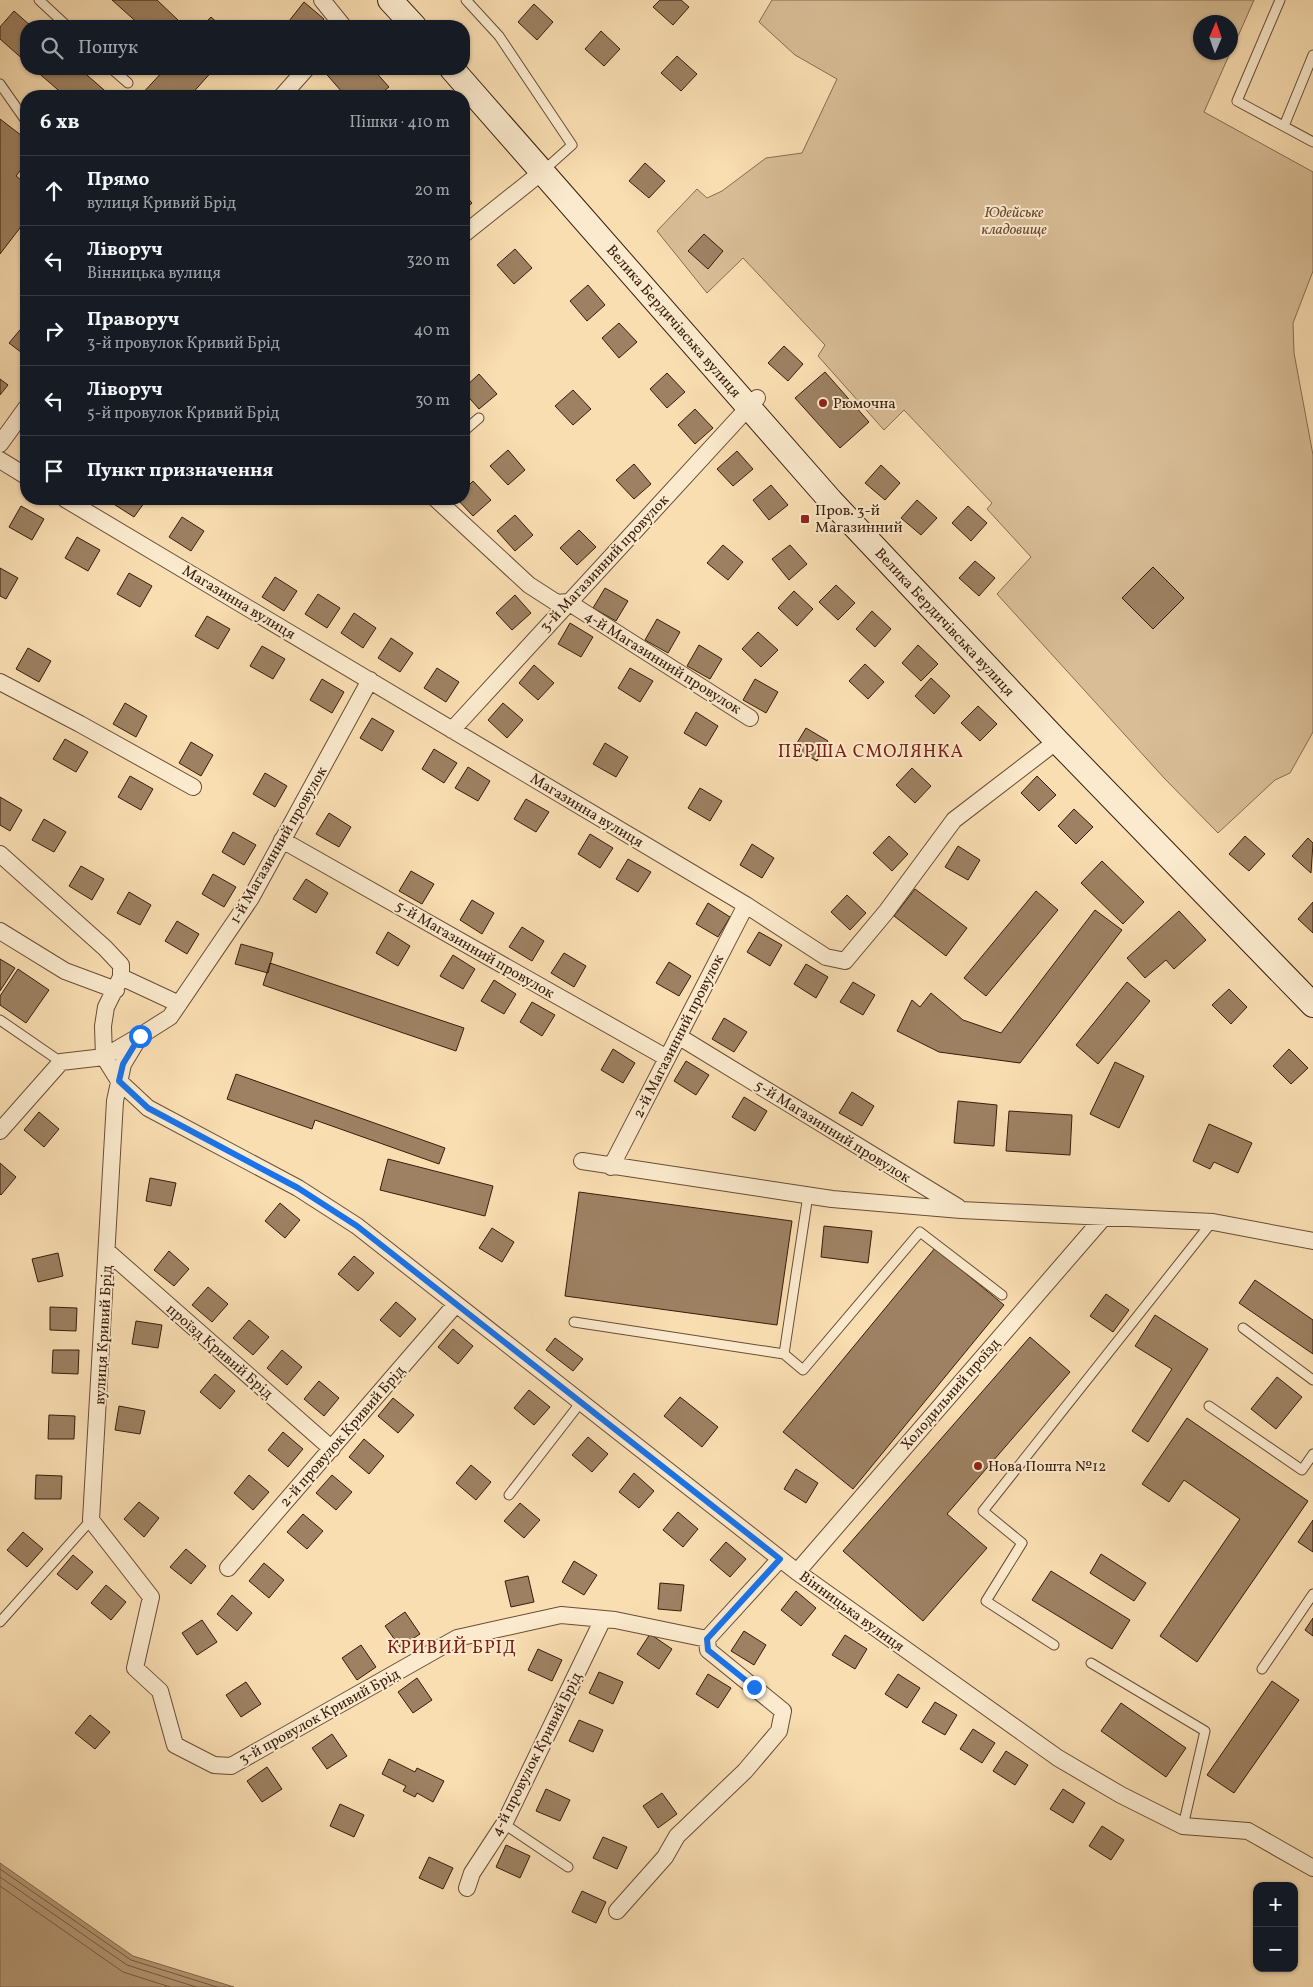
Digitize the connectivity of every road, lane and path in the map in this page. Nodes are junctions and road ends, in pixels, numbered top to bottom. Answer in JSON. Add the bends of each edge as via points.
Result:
{"nodes":[{"id":1,"x":39,"y":0,"type":"edge"},
{"id":2,"x":322,"y":0,"type":"edge"},
{"id":3,"x":390,"y":0,"type":"edge"},
{"id":4,"x":406,"y":0,"type":"edge"},
{"id":5,"x":466,"y":0,"type":"edge"},
{"id":6,"x":1280,"y":0,"type":"edge"},
{"id":7,"x":61,"y":20,"type":"edge"},
{"id":8,"x":339,"y":20,"type":"edge"},
{"id":9,"x":408,"y":20,"type":"edge"},
{"id":10,"x":424,"y":20,"type":"edge"},
{"id":11,"x":1313,"y":55,"type":"edge"},
{"id":12,"x":470,"y":72,"type":"edge"},
{"id":13,"x":119,"y":75,"type":"edge"},
{"id":14,"x":301,"y":75,"type":"edge"},
{"id":15,"x":458,"y":75,"type":"edge"},
{"id":16,"x":128,"y":83,"type":"dead end"},
{"id":17,"x":0,"y":84,"type":"edge"},
{"id":18,"x":287,"y":90,"type":"edge"},
{"id":19,"x":20,"y":112,"type":"edge"},
{"id":20,"x":1284,"y":126,"type":"junction"},
{"id":21,"x":1313,"y":142,"type":"edge"},
{"id":22,"x":547,"y":167,"type":"junction"},
{"id":23,"x":470,"y":229,"type":"edge"},
{"id":24,"x":753,"y":402,"type":"junction"},
{"id":25,"x":20,"y":416,"type":"edge"},
{"id":26,"x":479,"y":418,"type":"dead end"},
{"id":27,"x":470,"y":426,"type":"edge"},
{"id":28,"x":0,"y":442,"type":"edge"},
{"id":29,"x":0,"y":460,"type":"edge"},
{"id":30,"x":20,"y":472,"type":"edge"},
{"id":31,"x":75,"y":505,"type":"edge"},
{"id":32,"x":442,"y":505,"type":"edge"},
{"id":33,"x":568,"y":602,"type":"junction"},
{"id":34,"x":370,"y":680,"type":"junction"},
{"id":35,"x":0,"y":682,"type":"edge"},
{"id":36,"x":750,"y":718,"type":"dead end"},
{"id":37,"x":452,"y":730,"type":"junction"},
{"id":38,"x":1057,"y":741,"type":"junction"},
{"id":39,"x":192,"y":787,"type":"dead end"},
{"id":40,"x":282,"y":840,"type":"junction"},
{"id":41,"x":0,"y":854,"type":"edge"},
{"id":42,"x":746,"y":905,"type":"junction"},
{"id":43,"x":0,"y":931,"type":"edge"},
{"id":44,"x":119,"y":984,"type":"junction"},
{"id":45,"x":1313,"y":986,"type":"edge"},
{"id":46,"x":179,"y":1004,"type":"junction"},
{"id":47,"x":1313,"y":1005,"type":"edge"},
{"id":48,"x":0,"y":1020,"type":"edge"},
{"id":49,"x":140,"y":1036,"type":"junction"},
{"id":50,"x":678,"y":1036,"type":"junction"},
{"id":51,"x":104,"y":1058,"type":"junction"},
{"id":52,"x":667,"y":1058,"type":"junction"},
{"id":53,"x":61,"y":1062,"type":"junction"},
{"id":54,"x":119,"y":1081,"type":"junction"},
{"id":55,"x":0,"y":1131,"type":"edge"},
{"id":56,"x":582,"y":1162,"type":"dead end"},
{"id":57,"x":611,"y":1167,"type":"junction"},
{"id":58,"x":808,"y":1195,"type":"junction"},
{"id":59,"x":961,"y":1210,"type":"junction"},
{"id":60,"x":1104,"y":1217,"type":"junction"},
{"id":61,"x":1213,"y":1222,"type":"junction"},
{"id":62,"x":1313,"y":1241,"type":"edge"},
{"id":63,"x":108,"y":1252,"type":"junction"},
{"id":64,"x":1002,"y":1295,"type":"dead end"},
{"id":65,"x":456,"y":1304,"type":"junction"},
{"id":66,"x":574,"y":1322,"type":"dead end"},
{"id":67,"x":1243,"y":1328,"type":"dead end"},
{"id":68,"x":784,"y":1354,"type":"junction"},
{"id":69,"x":1313,"y":1380,"type":"edge"},
{"id":70,"x":581,"y":1402,"type":"junction"},
{"id":71,"x":1209,"y":1406,"type":"dead end"},
{"id":72,"x":332,"y":1449,"type":"junction"},
{"id":73,"x":1313,"y":1454,"type":"edge"},
{"id":74,"x":508,"y":1495,"type":"dead end"},
{"id":75,"x":92,"y":1520,"type":"junction"},
{"id":76,"x":780,"y":1559,"type":"junction"},
{"id":77,"x":228,"y":1568,"type":"dead end"},
{"id":78,"x":797,"y":1572,"type":"junction"},
{"id":79,"x":1313,"y":1594,"type":"edge"},
{"id":80,"x":603,"y":1619,"type":"junction"},
{"id":81,"x":0,"y":1622,"type":"edge"},
{"id":82,"x":707,"y":1639,"type":"junction"},
{"id":83,"x":1054,"y":1645,"type":"dead end"},
{"id":84,"x":1091,"y":1663,"type":"dead end"},
{"id":85,"x":1262,"y":1669,"type":"dead end"},
{"id":86,"x":504,"y":1824,"type":"junction"},
{"id":87,"x":1183,"y":1826,"type":"junction"},
{"id":88,"x":568,"y":1868,"type":"dead end"},
{"id":89,"x":1313,"y":1868,"type":"edge"},
{"id":90,"x":467,"y":1888,"type":"dead end"},
{"id":91,"x":617,"y":1911,"type":"dead end"}],
"edges":[{"from":1,"to":7,"type":"lane"},
{"from":2,"to":8,"type":"street"},
{"from":3,"to":9,"type":"main road"},
{"from":4,"to":10,"type":"main road"},
{"from":5,"to":22,"type":"lane","via":[[499,36],[572,145]]},
{"from":6,"to":20,"type":"lane","via":[[1237,101]]},
{"from":11,"to":20,"type":"lane"},
{"from":12,"to":22,"type":"main road","name":"Велика Бердичівська вулиця"},
{"from":13,"to":16,"type":"lane"},
{"from":14,"to":18,"type":"street"},
{"from":15,"to":22,"type":"main road","name":"Велика Бердичівська вулиця"},
{"from":17,"to":19,"type":"lane"},
{"from":20,"to":21,"type":"lane"},
{"from":22,"to":23,"type":"street"},
{"from":22,"to":24,"type":"main road","name":"Велика Бердичівська вулиця"},
{"from":24,"to":33,"type":"street","name":"3-й Магазинний провулок"},
{"from":24,"to":38,"type":"main road","name":"Велика Бердичівська вулиця","via":[[831,501]]},
{"from":24,"to":45,"type":"main road","name":"Велика Бердичівська вулиця","via":[[963,627]]},
{"from":25,"to":28,"type":"street"},
{"from":26,"to":27,"type":"lane"},
{"from":29,"to":30,"type":"street"},
{"from":31,"to":34,"type":"street","name":"Магазинна вулиця"},
{"from":32,"to":33,"type":"street","name":"4-й Магазинний провулок","via":[[529,585],[557,603]]},
{"from":33,"to":36,"type":"street","name":"4-й Магазинний провулок"},
{"from":33,"to":37,"type":"street","name":"3-й Магазинний провулок"},
{"from":34,"to":37,"type":"street","name":"Магазинна вулиця"},
{"from":34,"to":40,"type":"street","name":"1-й Магазинний провулок"},
{"from":35,"to":39,"type":"street"},
{"from":37,"to":42,"type":"street","name":"Магазинна вулиця"},
{"from":38,"to":42,"type":"street","name":"Магазинна вулиця","via":[[954,820],[845,961],[826,957]]},
{"from":38,"to":47,"type":"main road","name":"Велика Бердичівська вулиця"},
{"from":40,"to":46,"type":"street","name":"1-й Магазинний провулок","via":[[251,898]]},
{"from":40,"to":52,"type":"street","name":"5-й Магазинний провулок"},
{"from":41,"to":44,"type":"street","via":[[121,964]]},
{"from":42,"to":50,"type":"street","name":"2-й Магазинний провулок"},
{"from":43,"to":44,"type":"street","via":[[65,971]]},
{"from":44,"to":46,"type":"street"},
{"from":44,"to":51,"type":"street","via":[[106,1007]]},
{"from":46,"to":49,"type":"street","name":"вулиця Кривий Брід","via":[[170,1017]]},
{"from":48,"to":53,"type":"lane"},
{"from":49,"to":51,"type":"street"},
{"from":49,"to":54,"type":"street","name":"вулиця Кривий Брід","via":[[123,1064]]},
{"from":50,"to":52,"type":"street","name":"2-й Магазинний провулок"},
{"from":50,"to":59,"type":"street","name":"5-й Магазинний провулок"},
{"from":51,"to":53,"type":"street"},
{"from":51,"to":54,"type":"street","name":"Вінницька вулиця"},
{"from":52,"to":57,"type":"street","name":"2-й Магазинний провулок"},
{"from":53,"to":55,"type":"street"},
{"from":54,"to":63,"type":"street","name":"вулиця Кривий Брід","via":[[115,1101]]},
{"from":54,"to":65,"type":"street","name":"Вінницька вулиця","via":[[148,1108],[298,1188],[357,1226]]},
{"from":56,"to":57,"type":"street"},
{"from":57,"to":58,"type":"street"},
{"from":58,"to":59,"type":"street"},
{"from":58,"to":68,"type":"lane"},
{"from":59,"to":60,"type":"street"},
{"from":60,"to":61,"type":"street"},
{"from":60,"to":78,"type":"street","name":"Холодильний проїзд"},
{"from":61,"to":62,"type":"street"},
{"from":61,"to":83,"type":"lane","via":[[983,1511],[1022,1543],[986,1601]]},
{"from":63,"to":72,"type":"street","name":"проїзд Кривий Брід"},
{"from":63,"to":75,"type":"street","name":"вулиця Кривий Брід"},
{"from":64,"to":68,"type":"lane","via":[[920,1232],[802,1370]]},
{"from":65,"to":70,"type":"street","name":"Вінницька вулиця"},
{"from":65,"to":72,"type":"street","name":"2-й провулок Кривий Брід"},
{"from":66,"to":68,"type":"lane"},
{"from":67,"to":69,"type":"lane"},
{"from":70,"to":74,"type":"lane"},
{"from":70,"to":76,"type":"street","name":"Вінницька вулиця"},
{"from":71,"to":73,"type":"lane","via":[[1302,1470]]},
{"from":72,"to":77,"type":"street","name":"2-й провулок Кривий Брід"},
{"from":75,"to":80,"type":"street","name":"3-й провулок Кривий Брід","via":[[151,1597],[135,1668],[160,1691],[176,1745],[214,1765],[231,1766],[457,1638],[561,1615]]},
{"from":75,"to":81,"type":"lane"},
{"from":76,"to":78,"type":"street","name":"Вінницька вулиця"},
{"from":76,"to":82,"type":"street"},
{"from":78,"to":87,"type":"street","name":"Вінницька вулиця","via":[[1058,1758]]},
{"from":79,"to":85,"type":"lane"},
{"from":80,"to":82,"type":"street","name":"3-й провулок Кривий Брід"},
{"from":80,"to":86,"type":"street","name":"4-й провулок Кривий Брід"},
{"from":82,"to":91,"type":"street","via":[[708,1650],[783,1711],[779,1731],[744,1771],[677,1836],[665,1857]]},
{"from":84,"to":87,"type":"lane","via":[[1205,1731]]},
{"from":86,"to":88,"type":"lane"},
{"from":86,"to":90,"type":"street","name":"4-й провулок Кривий Брід","via":[[472,1873]]},
{"from":87,"to":89,"type":"street","name":"Вінницька вулиця","via":[[1248,1830]]}]}
